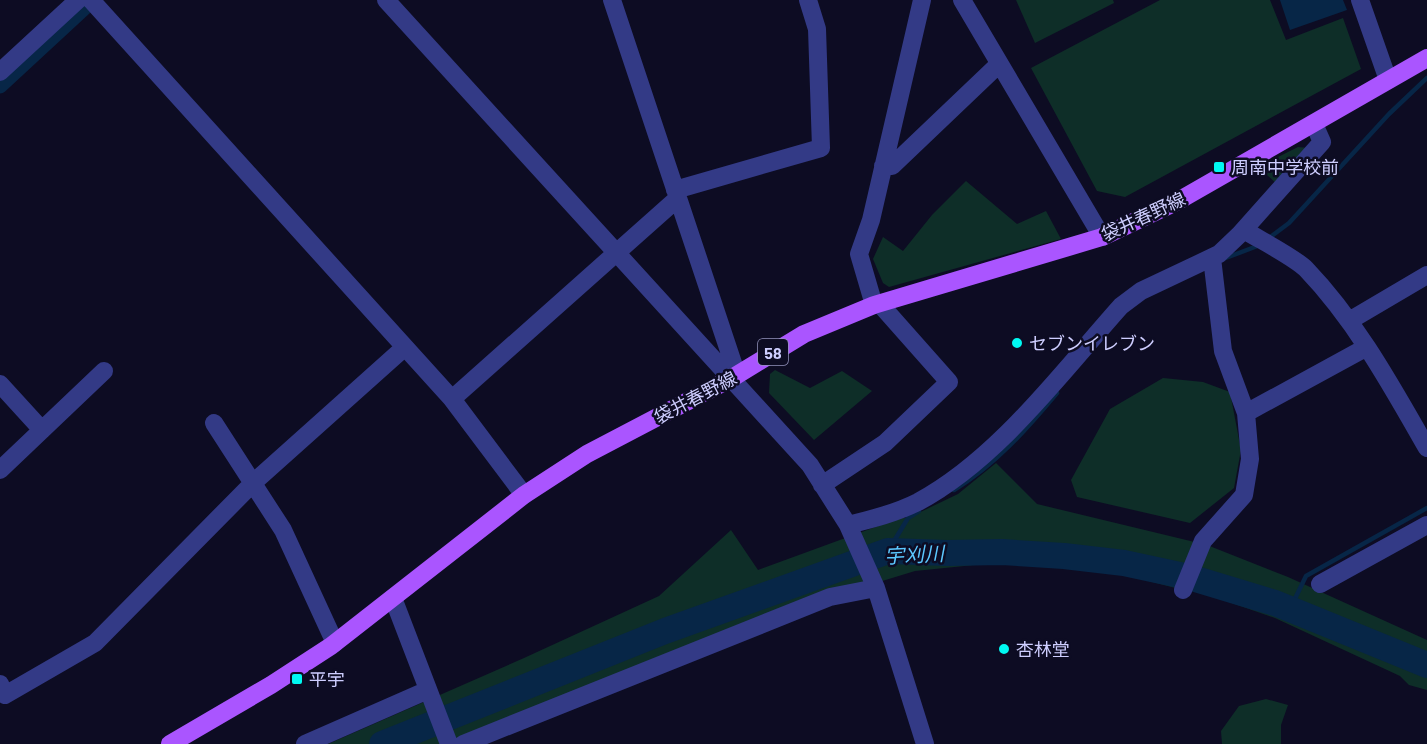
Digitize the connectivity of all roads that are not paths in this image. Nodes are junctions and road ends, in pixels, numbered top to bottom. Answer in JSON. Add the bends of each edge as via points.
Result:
{"nodes":[{"id":1,"x":78,"y":0,"type":"edge"},
{"id":2,"x":92,"y":0,"type":"edge"},
{"id":3,"x":386,"y":0,"type":"edge"},
{"id":4,"x":612,"y":0,"type":"edge"},
{"id":5,"x":808,"y":0,"type":"edge"},
{"id":6,"x":922,"y":0,"type":"edge"},
{"id":7,"x":962,"y":0,"type":"edge"},
{"id":8,"x":1360,"y":0,"type":"edge"},
{"id":9,"x":1427,"y":58,"type":"edge"},
{"id":10,"x":999,"y":64,"type":"junction"},
{"id":11,"x":0,"y":72,"type":"edge"},
{"id":12,"x":1388,"y":80,"type":"junction"},
{"id":13,"x":1314,"y":124,"type":"junction"},
{"id":14,"x":883,"y":166,"type":"junction"},
{"id":15,"x":676,"y":194,"type":"junction"},
{"id":16,"x":1244,"y":230,"type":"junction"},
{"id":17,"x":1102,"y":237,"type":"junction"},
{"id":18,"x":617,"y":252,"type":"junction"},
{"id":19,"x":1212,"y":258,"type":"junction"},
{"id":20,"x":1427,"y":275,"type":"edge"},
{"id":21,"x":876,"y":304,"type":"junction"},
{"id":22,"x":1348,"y":321,"type":"junction"},
{"id":23,"x":405,"y":347,"type":"junction"},
{"id":24,"x":1367,"y":347,"type":"junction"},
{"id":25,"x":104,"y":371,"type":"dead end"},
{"id":26,"x":734,"y":376,"type":"junction"},
{"id":27,"x":0,"y":384,"type":"edge"},
{"id":28,"x":452,"y":399,"type":"junction"},
{"id":29,"x":1246,"y":413,"type":"junction"},
{"id":30,"x":214,"y":423,"type":"dead end"},
{"id":31,"x":42,"y":430,"type":"junction"},
{"id":32,"x":1427,"y":448,"type":"edge"},
{"id":33,"x":0,"y":470,"type":"edge"},
{"id":34,"x":254,"y":482,"type":"junction"},
{"id":35,"x":822,"y":485,"type":"junction"},
{"id":36,"x":524,"y":495,"type":"junction"},
{"id":37,"x":848,"y":525,"type":"junction"},
{"id":38,"x":1427,"y":525,"type":"edge"},
{"id":39,"x":1320,"y":584,"type":"dead end"},
{"id":40,"x":876,"y":588,"type":"junction"},
{"id":41,"x":1183,"y":590,"type":"dead end"},
{"id":42,"x":393,"y":598,"type":"junction"},
{"id":43,"x":335,"y":643,"type":"junction"},
{"id":44,"x":0,"y":684,"type":"edge"},
{"id":45,"x":429,"y":693,"type":"junction"},
{"id":46,"x":170,"y":744,"type":"edge"},
{"id":47,"x":305,"y":744,"type":"edge"},
{"id":48,"x":449,"y":744,"type":"edge"},
{"id":49,"x":464,"y":744,"type":"edge"},
{"id":50,"x":925,"y":744,"type":"edge"}],
"edges":[{"from":1,"to":11,"type":"street"},
{"from":2,"to":23,"type":"street"},
{"from":3,"to":18,"type":"street"},
{"from":4,"to":15,"type":"street"},
{"from":5,"to":15,"type":"street","via":[[817,29],[820,59],[821,148]]},
{"from":6,"to":14,"type":"street"},
{"from":7,"to":10,"type":"street"},
{"from":8,"to":12,"type":"street"},
{"from":9,"to":12,"type":"main road","name":"袋井春野線","number":"58"},
{"from":10,"to":14,"type":"street","via":[[892,166]]},
{"from":10,"to":17,"type":"street"},
{"from":12,"to":13,"type":"main road","name":"袋井春野線","number":"58"},
{"from":13,"to":16,"type":"street","via":[[1322,142]]},
{"from":13,"to":17,"type":"main road","name":"袋井春野線","number":"58","via":[[1178,201]]},
{"from":14,"to":21,"type":"street","via":[[859,254]]},
{"from":15,"to":18,"type":"street"},
{"from":15,"to":26,"type":"street"},
{"from":16,"to":19,"type":"street"},
{"from":16,"to":22,"type":"street","via":[[1305,268]]},
{"from":17,"to":21,"type":"main road","name":"袋井春野線","number":"58"},
{"from":18,"to":26,"type":"street"},
{"from":18,"to":28,"type":"street"},
{"from":19,"to":29,"type":"street","via":[[1223,351]]},
{"from":19,"to":37,"type":"street","via":[[1141,291],[1121,306],[1006,436],[959,474],[917,502]]},
{"from":20,"to":22,"type":"street"},
{"from":21,"to":26,"type":"main road","name":"袋井春野線","number":"58","via":[[804,334]]},
{"from":21,"to":35,"type":"street","via":[[949,382],[885,443]]},
{"from":22,"to":24,"type":"street"},
{"from":23,"to":28,"type":"street"},
{"from":23,"to":34,"type":"street"},
{"from":24,"to":29,"type":"street"},
{"from":24,"to":32,"type":"street"},
{"from":25,"to":31,"type":"street"},
{"from":26,"to":35,"type":"street","via":[[810,465]]},
{"from":26,"to":36,"type":"main road","name":"袋井春野線","number":"58","via":[[587,454]]},
{"from":27,"to":31,"type":"street"},
{"from":28,"to":36,"type":"street"},
{"from":29,"to":41,"type":"street","via":[[1250,459],[1244,495],[1203,541]]},
{"from":30,"to":34,"type":"street"},
{"from":31,"to":33,"type":"street"},
{"from":34,"to":43,"type":"street","via":[[284,530]]},
{"from":34,"to":44,"type":"street","via":[[95,643],[5,694]]},
{"from":35,"to":37,"type":"street"},
{"from":36,"to":42,"type":"main road","name":"袋井春野線","number":"58"},
{"from":37,"to":40,"type":"street"},
{"from":38,"to":39,"type":"street"},
{"from":40,"to":49,"type":"street","via":[[830,597]]},
{"from":40,"to":50,"type":"street"},
{"from":42,"to":43,"type":"main road","name":"袋井春野線","number":"58"},
{"from":42,"to":45,"type":"street"},
{"from":43,"to":46,"type":"main road","name":"袋井春野線","number":"58"},
{"from":45,"to":47,"type":"street"},
{"from":45,"to":48,"type":"street"}]}
